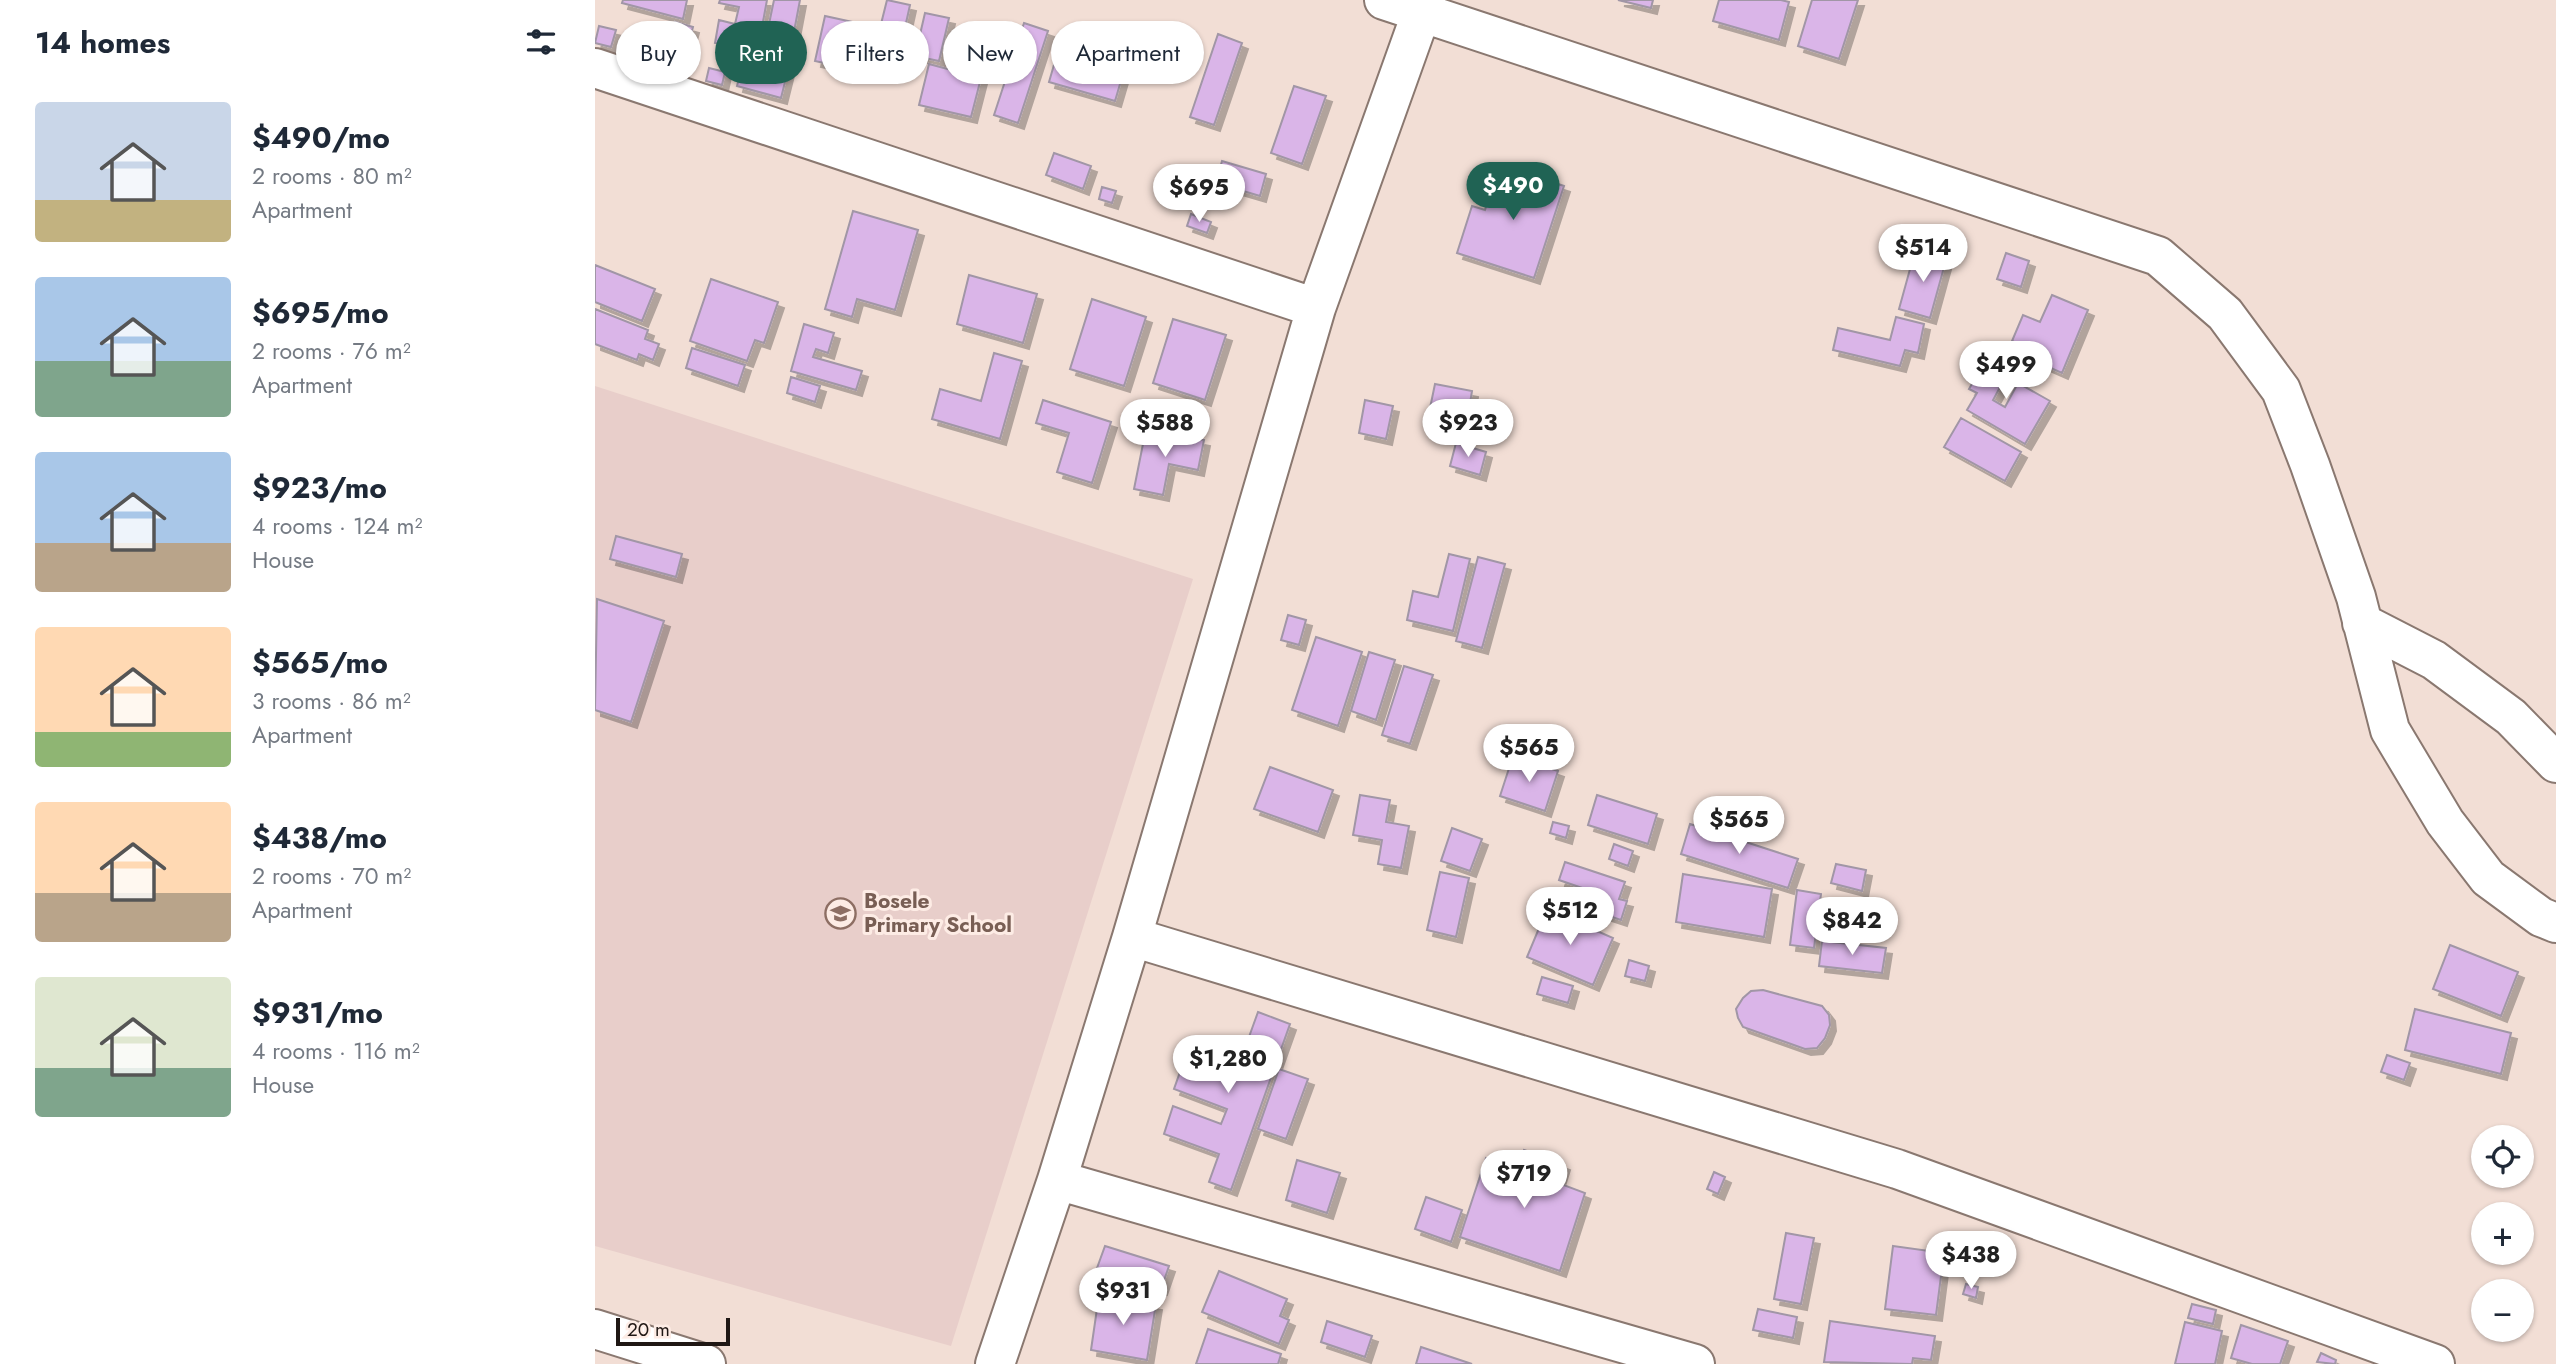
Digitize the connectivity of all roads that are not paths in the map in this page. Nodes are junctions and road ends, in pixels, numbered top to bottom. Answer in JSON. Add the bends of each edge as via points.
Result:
{"nodes":[{"id":1,"x":1384,"y":0,"type":"edge"},
{"id":2,"x":1424,"y":5,"type":"edge"},
{"id":3,"x":595,"y":68,"type":"edge"},
{"id":4,"x":1316,"y":308,"type":"junction"},
{"id":5,"x":2362,"y":623,"type":"junction"},
{"id":6,"x":2556,"y":763,"type":"edge"},
{"id":7,"x":2556,"y":923,"type":"edge"},
{"id":8,"x":1132,"y":937,"type":"junction"},
{"id":9,"x":1057,"y":1180,"type":"junction"},
{"id":10,"x":595,"y":1329,"type":"edge"},
{"id":11,"x":706,"y":1364,"type":"edge"},
{"id":12,"x":995,"y":1364,"type":"edge"},
{"id":13,"x":1695,"y":1364,"type":"edge"},
{"id":14,"x":2435,"y":1364,"type":"edge"}],
"edges":[{"from":1,"to":2,"type":"street"},
{"from":2,"to":4,"type":"street"},
{"from":2,"to":5,"type":"street","via":[[2158,256],[2225,314],[2281,390]]},
{"from":3,"to":4,"type":"street"},
{"from":4,"to":8,"type":"street"},
{"from":5,"to":6,"type":"street","via":[[2434,660],[2511,717]]},
{"from":5,"to":7,"type":"street","via":[[2390,730],[2445,822],[2488,878],[2540,917]]},
{"from":8,"to":9,"type":"street"},
{"from":8,"to":14,"type":"street","via":[[1897,1169]]},
{"from":9,"to":12,"type":"street"},
{"from":9,"to":13,"type":"street"},
{"from":10,"to":11,"type":"street"}]}
